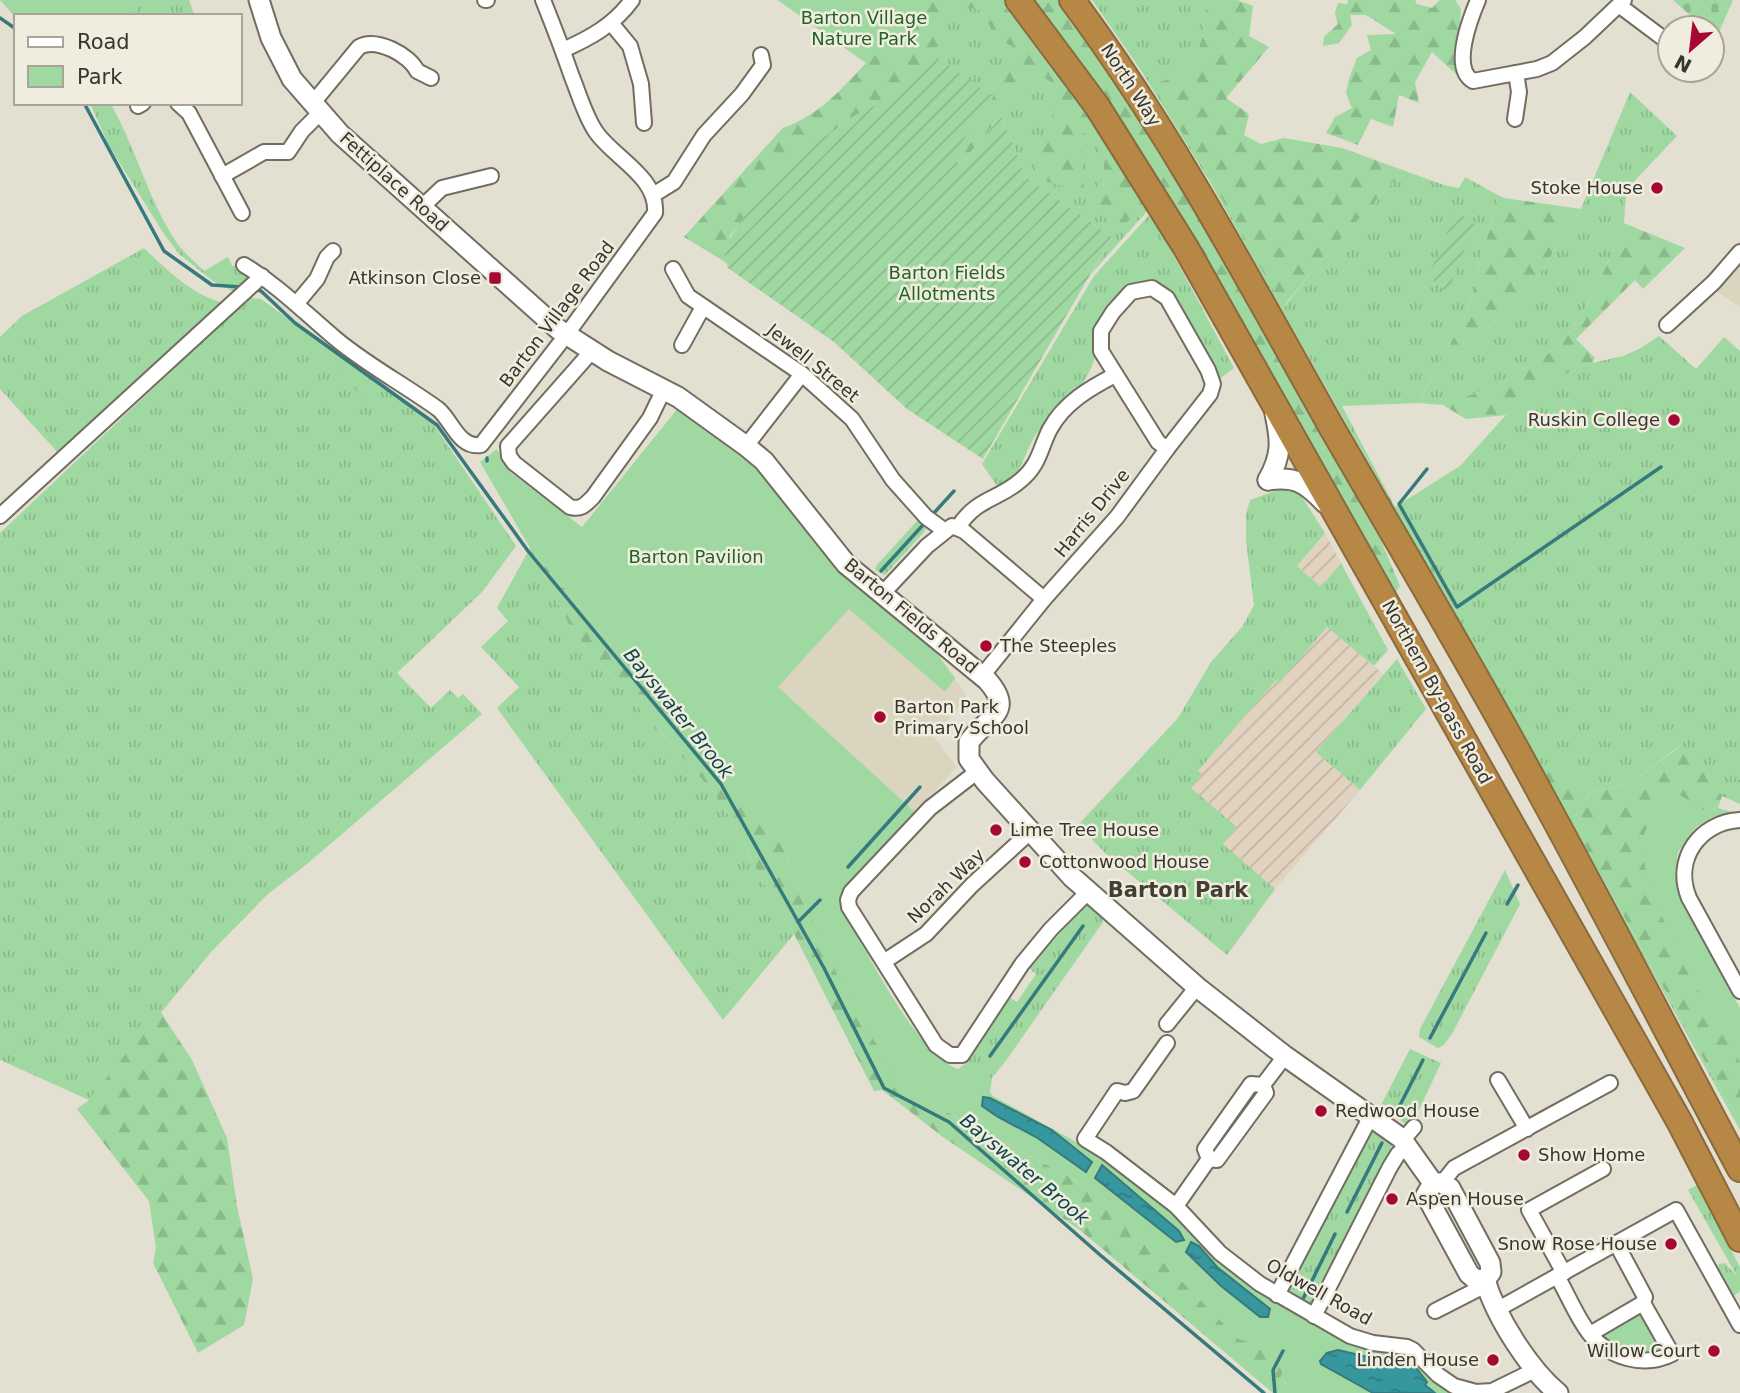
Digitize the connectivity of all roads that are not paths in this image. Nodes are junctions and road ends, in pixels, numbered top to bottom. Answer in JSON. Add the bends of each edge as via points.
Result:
{"nodes":[{"id":1,"x":259,"y":0,"type":"edge"},
{"id":2,"x":543,"y":0,"type":"edge"},
{"id":3,"x":632,"y":0,"type":"edge"},
{"id":4,"x":1017,"y":0,"type":"edge"},
{"id":5,"x":1072,"y":0,"type":"edge"},
{"id":6,"x":1478,"y":0,"type":"edge"},
{"id":7,"x":1622,"y":3,"type":"edge"},
{"id":8,"x":611,"y":23,"type":"junction"},
{"id":9,"x":1656,"y":32,"type":"edge"},
{"id":10,"x":563,"y":50,"type":"junction"},
{"id":11,"x":766,"y":61,"type":"dead end"},
{"id":12,"x":1516,"y":73,"type":"junction"},
{"id":13,"x":431,"y":78,"type":"dead end"},
{"id":14,"x":180,"y":105,"type":"edge"},
{"id":15,"x":316,"y":109,"type":"junction"},
{"id":16,"x":1515,"y":119,"type":"dead end"},
{"id":17,"x":644,"y":123,"type":"dead end"},
{"id":18,"x":222,"y":176,"type":"junction"},
{"id":19,"x":491,"y":176,"type":"dead end"},
{"id":20,"x":653,"y":195,"type":"junction"},
{"id":21,"x":422,"y":207,"type":"junction"},
{"id":22,"x":242,"y":213,"type":"dead end"},
{"id":23,"x":1740,"y":252,"type":"edge"},
{"id":24,"x":327,"y":253,"type":"dead end"},
{"id":25,"x":244,"y":265,"type":"dead end"},
{"id":26,"x":673,"y":269,"type":"dead end"},
{"id":27,"x":259,"y":280,"type":"junction"},
{"id":28,"x":297,"y":303,"type":"junction"},
{"id":29,"x":704,"y":307,"type":"junction"},
{"id":30,"x":1667,"y":325,"type":"dead end"},
{"id":31,"x":567,"y":334,"type":"junction"},
{"id":32,"x":682,"y":345,"type":"dead end"},
{"id":33,"x":592,"y":351,"type":"junction"},
{"id":34,"x":802,"y":374,"type":"junction"},
{"id":35,"x":1115,"y":375,"type":"junction"},
{"id":36,"x":664,"y":389,"type":"junction"},
{"id":37,"x":1270,"y":394,"type":"junction"},
{"id":38,"x":746,"y":446,"type":"junction"},
{"id":39,"x":1167,"y":449,"type":"junction"},
{"id":40,"x":0,"y":516,"type":"edge"},
{"id":41,"x":1340,"y":519,"type":"junction"},
{"id":42,"x":951,"y":529,"type":"junction"},
{"id":43,"x":882,"y":594,"type":"junction"},
{"id":44,"x":1044,"y":599,"type":"junction"},
{"id":45,"x":982,"y":676,"type":"junction"},
{"id":46,"x":978,"y":771,"type":"junction"},
{"id":47,"x":1740,"y":820,"type":"edge"},
{"id":48,"x":1030,"y":832,"type":"junction"},
{"id":49,"x":1088,"y":891,"type":"junction"},
{"id":50,"x":885,"y":961,"type":"junction"},
{"id":51,"x":1197,"y":987,"type":"junction"},
{"id":52,"x":1740,"y":991,"type":"edge"},
{"id":53,"x":1167,"y":1024,"type":"dead end"},
{"id":54,"x":1167,"y":1043,"type":"dead end"},
{"id":55,"x":1285,"y":1056,"type":"junction"},
{"id":56,"x":1498,"y":1080,"type":"dead end"},
{"id":57,"x":1610,"y":1083,"type":"dead end"},
{"id":58,"x":1372,"y":1110,"type":"junction"},
{"id":59,"x":1527,"y":1129,"type":"junction"},
{"id":60,"x":1408,"y":1138,"type":"junction"},
{"id":61,"x":1603,"y":1169,"type":"dead end"},
{"id":62,"x":1740,"y":1169,"type":"edge"},
{"id":63,"x":1437,"y":1183,"type":"junction"},
{"id":64,"x":1176,"y":1206,"type":"junction"},
{"id":65,"x":1740,"y":1239,"type":"edge"},
{"id":66,"x":1616,"y":1243,"type":"junction"},
{"id":67,"x":1560,"y":1274,"type":"junction"},
{"id":68,"x":1486,"y":1282,"type":"junction"},
{"id":69,"x":1277,"y":1295,"type":"junction"},
{"id":70,"x":1643,"y":1303,"type":"junction"},
{"id":71,"x":1498,"y":1309,"type":"junction"},
{"id":72,"x":1435,"y":1311,"type":"dead end"},
{"id":73,"x":1314,"y":1316,"type":"junction"},
{"id":74,"x":1740,"y":1325,"type":"edge"},
{"id":75,"x":1590,"y":1334,"type":"junction"},
{"id":76,"x":1535,"y":1370,"type":"junction"},
{"id":77,"x":1558,"y":1393,"type":"edge"}],
"edges":[{"from":1,"to":15,"type":"street","name":"Fettiplace Road","via":[[278,53]]},
{"from":2,"to":10,"type":"street"},
{"from":3,"to":8,"type":"street"},
{"from":4,"to":37,"type":"highway","name":"Northern By-pass Road","via":[[1097,106]]},
{"from":5,"to":62,"type":"highway","name":"North Way","via":[[1186,172],[1422,580]]},
{"from":6,"to":12,"type":"street","via":[[1463,50],[1464,70],[1469,79],[1479,81]]},
{"from":7,"to":9,"type":"street"},
{"from":7,"to":12,"type":"street","via":[[1560,58]]},
{"from":8,"to":10,"type":"street"},
{"from":8,"to":17,"type":"street","via":[[630,46],[642,92]]},
{"from":10,"to":20,"type":"street","via":[[597,133]]},
{"from":11,"to":20,"type":"street","via":[[704,135],[674,182]]},
{"from":12,"to":16,"type":"street"},
{"from":13,"to":15,"type":"street","via":[[416,72],[414,65],[382,44],[369,43],[359,47]]},
{"from":14,"to":18,"type":"street","via":[[189,113]]},
{"from":15,"to":18,"type":"street","via":[[288,152],[264,152]]},
{"from":15,"to":21,"type":"street","name":"Fettiplace Road"},
{"from":18,"to":22,"type":"street"},
{"from":19,"to":21,"type":"street","via":[[442,188]]},
{"from":20,"to":31,"type":"street","name":"Barton Village Road","via":[[656,204],[651,221]]},
{"from":21,"to":31,"type":"street","name":"Fettiplace Road"},
{"from":23,"to":30,"type":"street"},
{"from":24,"to":28,"type":"street","via":[[317,279]]},
{"from":25,"to":27,"type":"street","name":"Barton Village Road"},
{"from":26,"to":29,"type":"street","name":"Jewell Street","via":[[688,296]]},
{"from":27,"to":28,"type":"street","name":"Barton Village Road"},
{"from":27,"to":40,"type":"street"},
{"from":28,"to":31,"type":"street","name":"Barton Village Road","via":[[336,339],[440,411],[467,443],[475,446]]},
{"from":29,"to":32,"type":"street"},
{"from":29,"to":34,"type":"street","name":"Jewell Street"},
{"from":31,"to":33,"type":"street","name":"Barton Fields Road"},
{"from":33,"to":36,"type":"street","name":"Barton Fields Road"},
{"from":33,"to":36,"type":"street","via":[[508,446],[514,463],[570,507],[578,509],[593,497],[650,418]]},
{"from":34,"to":38,"type":"street"},
{"from":34,"to":42,"type":"street","name":"Jewell Street","via":[[852,419],[893,480],[926,517]]},
{"from":35,"to":39,"type":"street"},
{"from":35,"to":39,"type":"street","name":"Harris Drive","via":[[1101,351],[1101,331],[1131,292],[1152,288],[1167,298],[1213,384]]},
{"from":35,"to":42,"type":"street","via":[[1068,405],[1048,431],[1039,459],[1022,480],[968,511]]},
{"from":36,"to":38,"type":"street","name":"Barton Fields Road"},
{"from":37,"to":41,"type":"highway","name":"Northern By-pass Road"},
{"from":37,"to":41,"type":"street","via":[[1280,455],[1268,480],[1285,477],[1301,482]]},
{"from":38,"to":43,"type":"street","name":"Barton Fields Road","via":[[764,461],[846,564]]},
{"from":39,"to":44,"type":"street","name":"Harris Drive","via":[[1117,517]]},
{"from":41,"to":65,"type":"highway","name":"Northern By-pass Road","via":[[1679,1121]]},
{"from":42,"to":43,"type":"street","via":[[927,545]]},
{"from":42,"to":44,"type":"street","name":"Jewell Street"},
{"from":43,"to":45,"type":"street","name":"Barton Fields Road"},
{"from":44,"to":45,"type":"street","name":"Harris Drive"},
{"from":45,"to":46,"type":"street","name":"Barton Fields Road","via":[[1001,701],[995,715],[969,742],[969,759]]},
{"from":46,"to":48,"type":"street","name":"Barton Fields Road"},
{"from":46,"to":50,"type":"street","via":[[930,808],[851,891],[849,907]]},
{"from":47,"to":52,"type":"street","via":[[1721,822],[1701,834],[1691,847],[1684,871],[1689,898]]},
{"from":48,"to":49,"type":"street","name":"Barton Fields Road"},
{"from":48,"to":50,"type":"street","name":"Norah Way","via":[[926,934]]},
{"from":49,"to":50,"type":"street","via":[[1022,964],[962,1055],[950,1055],[936,1045]]},
{"from":49,"to":51,"type":"street","name":"Barton Fields Road"},
{"from":51,"to":53,"type":"street"},
{"from":51,"to":55,"type":"street","name":"Barton Fields Road"},
{"from":54,"to":64,"type":"street","name":"Oldwell Road","via":[[1133,1091],[1117,1091],[1085,1139]]},
{"from":55,"to":58,"type":"street","name":"Barton Fields Road"},
{"from":55,"to":64,"type":"street","via":[[1263,1085],[1266,1093],[1217,1160],[1209,1158]]},
{"from":56,"to":59,"type":"street"},
{"from":57,"to":59,"type":"street"},
{"from":58,"to":60,"type":"street","name":"Barton Fields Road"},
{"from":58,"to":69,"type":"street"},
{"from":59,"to":63,"type":"street","via":[[1454,1168]]},
{"from":60,"to":63,"type":"street","name":"Barton Fields Road"},
{"from":60,"to":73,"type":"street"},
{"from":61,"to":67,"type":"street","via":[[1529,1210]]},
{"from":63,"to":68,"type":"street","name":"Barton Fields Road","via":[[1426,1195],[1469,1274]]},
{"from":64,"to":69,"type":"street","name":"Oldwell Road","via":[[1220,1253]]},
{"from":66,"to":67,"type":"street"},
{"from":66,"to":70,"type":"street","via":[[1646,1297]]},
{"from":66,"to":74,"type":"street","via":[[1676,1210]]},
{"from":67,"to":71,"type":"street"},
{"from":67,"to":75,"type":"street"},
{"from":68,"to":71,"type":"street","name":"Barton Fields Road"},
{"from":68,"to":72,"type":"street"},
{"from":69,"to":73,"type":"street","name":"Oldwell Road"},
{"from":70,"to":75,"type":"street"},
{"from":70,"to":75,"type":"street","via":[[1672,1354],[1652,1360],[1627,1359],[1605,1349]]},
{"from":71,"to":76,"type":"street","name":"Barton Fields Road"},
{"from":73,"to":76,"type":"street","name":"Oldwell Road","via":[[1360,1339],[1413,1350],[1454,1386],[1476,1392],[1492,1391]]},
{"from":76,"to":77,"type":"street","name":"Barton Fields Road"}]}
